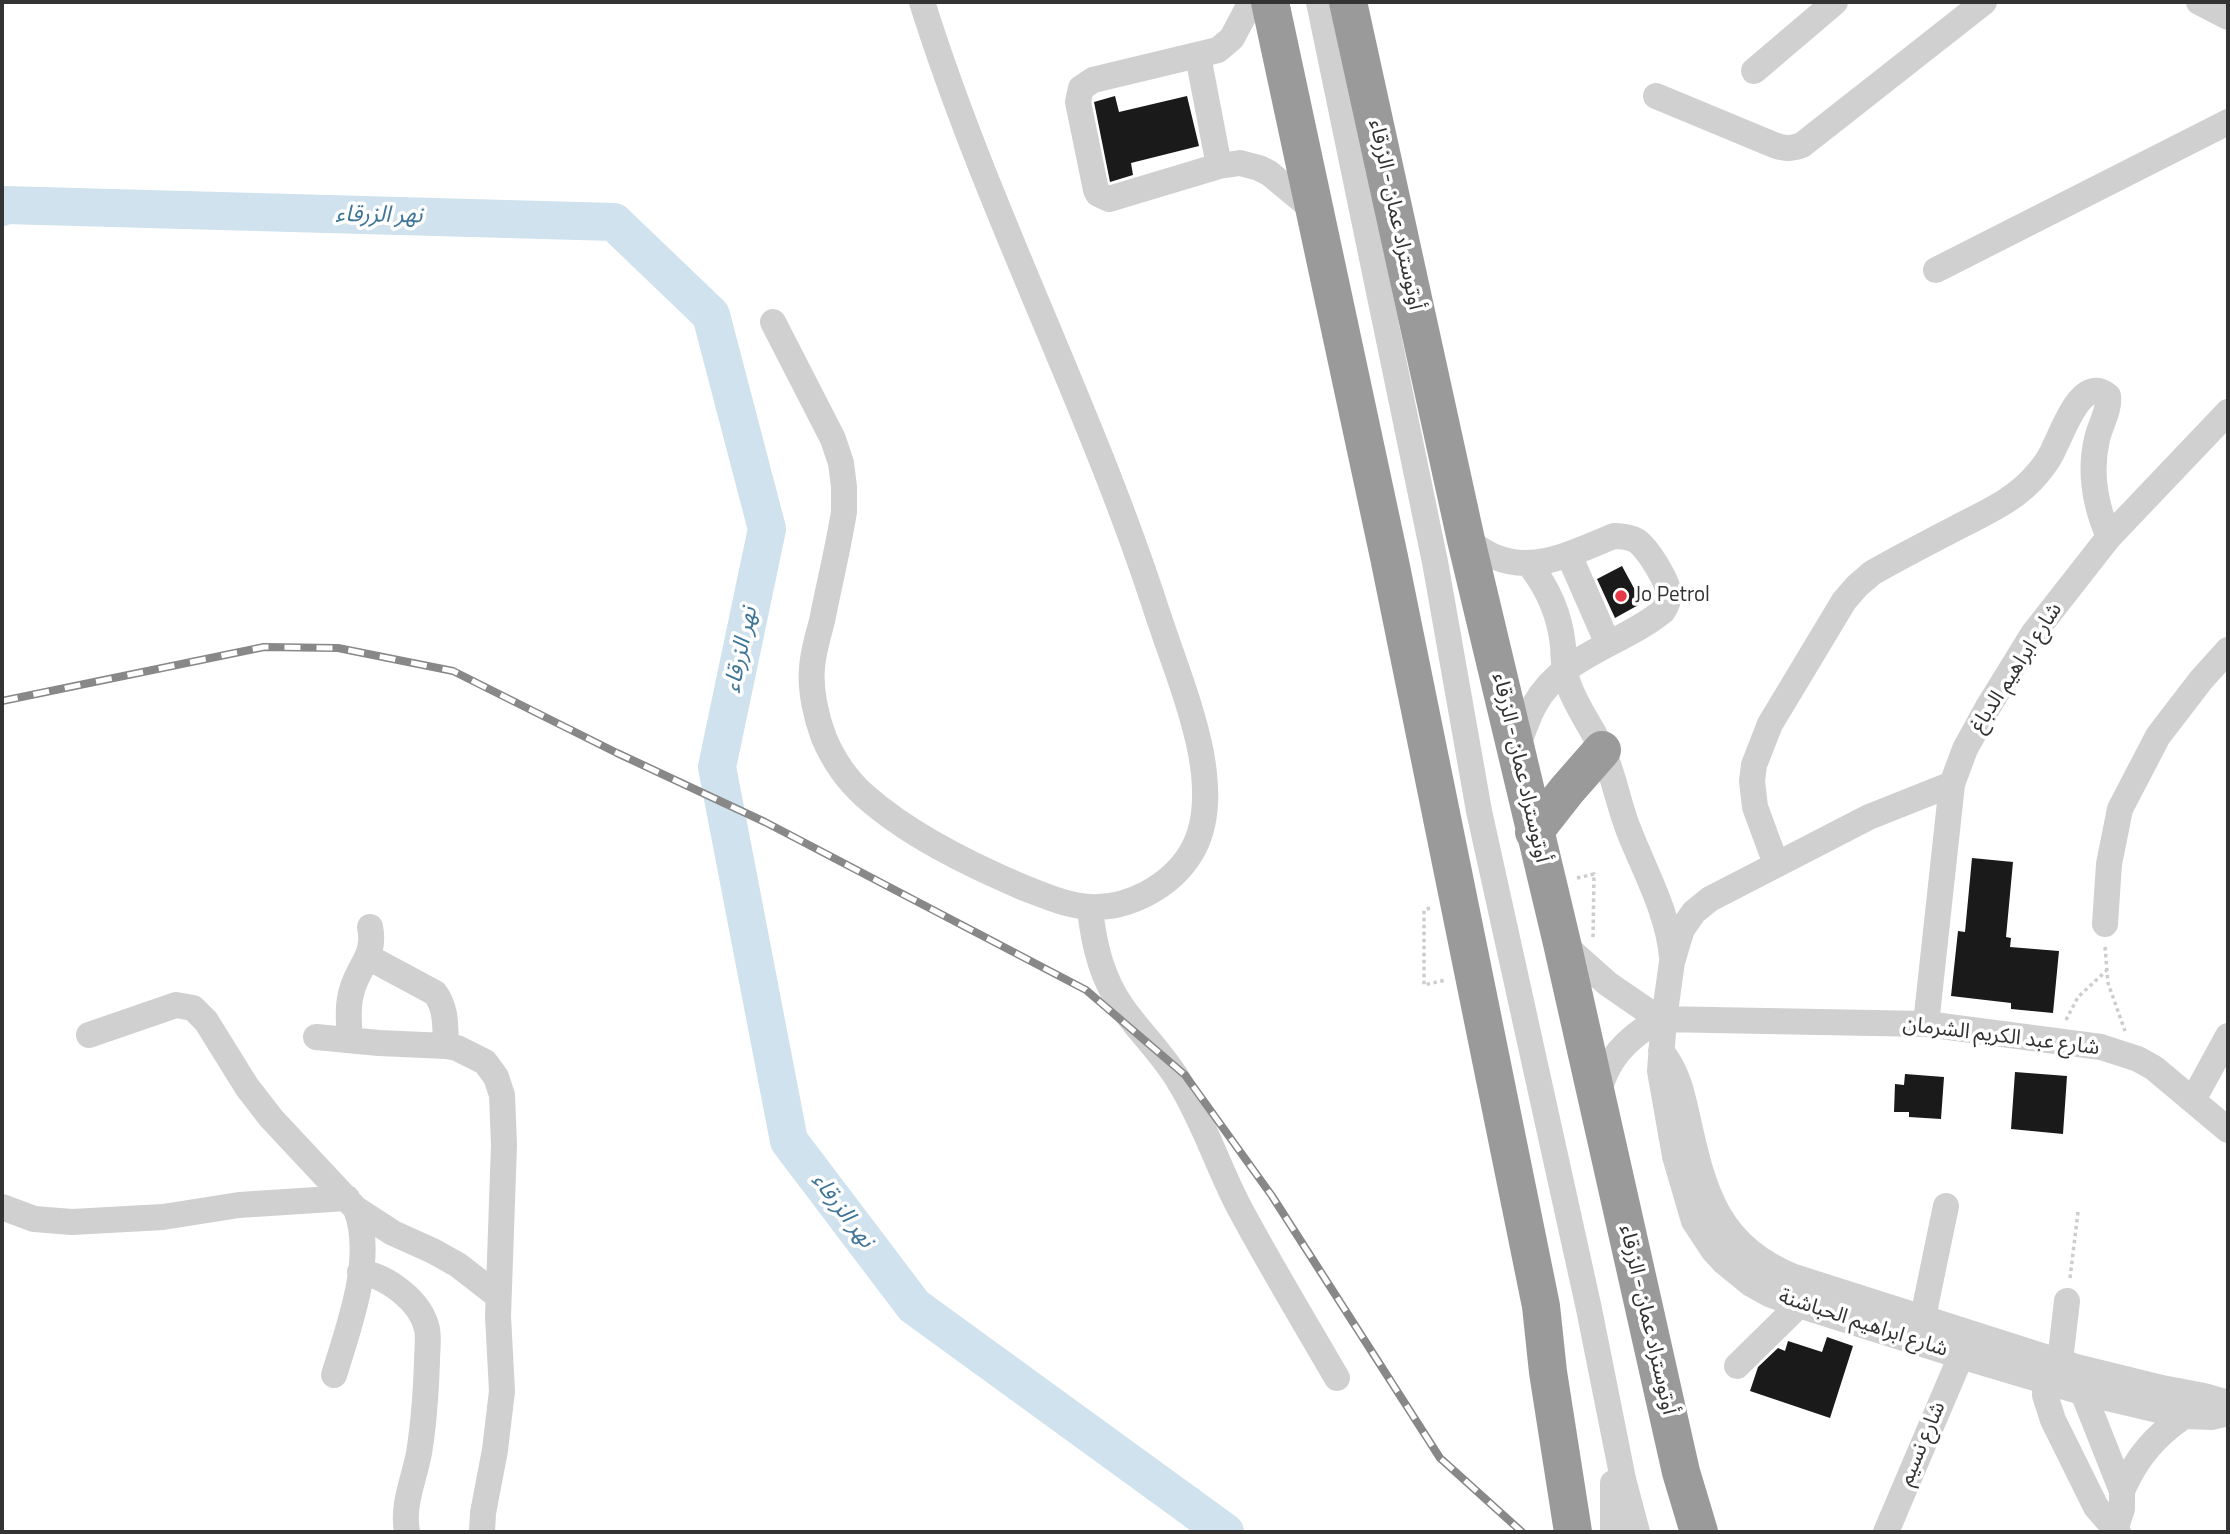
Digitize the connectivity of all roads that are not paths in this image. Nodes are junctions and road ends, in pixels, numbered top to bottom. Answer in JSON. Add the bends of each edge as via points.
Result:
{"nodes":[{"id":1,"x":922,"y":2,"type":"edge"},
{"id":2,"x":1251,"y":2,"type":"edge"},
{"id":3,"x":1270,"y":2,"type":"edge"},
{"id":4,"x":1307,"y":2,"type":"edge"},
{"id":5,"x":1319,"y":2,"type":"edge"},
{"id":6,"x":1348,"y":2,"type":"edge"},
{"id":7,"x":1835,"y":2,"type":"edge"},
{"id":8,"x":1983,"y":2,"type":"edge"},
{"id":9,"x":2199,"y":2,"type":"edge"},
{"id":10,"x":2228,"y":17,"type":"edge"},
{"id":11,"x":1198,"y":56,"type":"junction"},
{"id":12,"x":1754,"y":71,"type":"dead end"},
{"id":13,"x":1656,"y":96,"type":"dead end"},
{"id":14,"x":2228,"y":122,"type":"edge"},
{"id":15,"x":1219,"y":166,"type":"junction"},
{"id":16,"x":1315,"y":211,"type":"junction"},
{"id":17,"x":1936,"y":270,"type":"dead end"},
{"id":18,"x":773,"y":322,"type":"dead end"},
{"id":19,"x":2228,"y":412,"type":"edge"},
{"id":20,"x":2109,"y":537,"type":"junction"},
{"id":21,"x":1466,"y":540,"type":"junction"},
{"id":22,"x":1569,"y":555,"type":"junction"},
{"id":23,"x":1529,"y":564,"type":"junction"},
{"id":24,"x":1608,"y":645,"type":"junction"},
{"id":25,"x":2228,"y":650,"type":"edge"},
{"id":26,"x":1564,"y":670,"type":"junction"},
{"id":27,"x":1516,"y":750,"type":"junction"},
{"id":28,"x":1602,"y":750,"type":"junction"},
{"id":29,"x":1952,"y":784,"type":"junction"},
{"id":30,"x":1534,"y":832,"type":"junction"},
{"id":31,"x":1776,"y":864,"type":"junction"},
{"id":32,"x":1090,"y":907,"type":"junction"},
{"id":33,"x":2105,"y":924,"type":"dead end"},
{"id":34,"x":370,"y":927,"type":"dead end"},
{"id":35,"x":1578,"y":943,"type":"junction"},
{"id":36,"x":368,"y":957,"type":"junction"},
{"id":37,"x":1672,"y":962,"type":"junction"},
{"id":38,"x":1661,"y":1019,"type":"junction"},
{"id":39,"x":1926,"y":1024,"type":"junction"},
{"id":40,"x":89,"y":1035,"type":"dead end"},
{"id":41,"x":2228,"y":1036,"type":"edge"},
{"id":42,"x":316,"y":1037,"type":"dead end"},
{"id":43,"x":351,"y":1040,"type":"junction"},
{"id":44,"x":446,"y":1046,"type":"junction"},
{"id":45,"x":1661,"y":1051,"type":"junction"},
{"id":46,"x":1596,"y":1100,"type":"junction"},
{"id":47,"x":2193,"y":1100,"type":"junction"},
{"id":48,"x":2228,"y":1130,"type":"edge"},
{"id":49,"x":351,"y":1204,"type":"junction"},
{"id":50,"x":1945,"y":1206,"type":"dead end"},
{"id":51,"x":2,"y":1207,"type":"edge"},
{"id":52,"x":360,"y":1272,"type":"junction"},
{"id":53,"x":1814,"y":1283,"type":"junction"},
{"id":54,"x":498,"y":1296,"type":"junction"},
{"id":55,"x":2067,"y":1301,"type":"road end"},
{"id":56,"x":1799,"y":1305,"type":"junction"},
{"id":57,"x":1923,"y":1317,"type":"junction"},
{"id":58,"x":1961,"y":1356,"type":"junction"},
{"id":59,"x":1737,"y":1366,"type":"dead end"},
{"id":60,"x":2056,"y":1366,"type":"junction"},
{"id":61,"x":334,"y":1375,"type":"dead end"},
{"id":62,"x":1337,"y":1378,"type":"dead end"},
{"id":63,"x":2082,"y":1392,"type":"junction"},
{"id":64,"x":2228,"y":1404,"type":"edge"},
{"id":65,"x":2228,"y":1413,"type":"edge"},
{"id":66,"x":2184,"y":1416,"type":"junction"},
{"id":67,"x":1618,"y":1481,"type":"junction"},
{"id":68,"x":2122,"y":1491,"type":"junction"},
{"id":69,"x":2113,"y":1530,"type":"edge"},
{"id":70,"x":407,"y":1532,"type":"edge"},
{"id":71,"x":482,"y":1532,"type":"edge"},
{"id":72,"x":1573,"y":1532,"type":"edge"},
{"id":73,"x":1613,"y":1532,"type":"edge"},
{"id":74,"x":1624,"y":1532,"type":"edge"},
{"id":75,"x":1637,"y":1532,"type":"edge"},
{"id":76,"x":1652,"y":1532,"type":"edge"},
{"id":77,"x":1699,"y":1532,"type":"edge"},
{"id":78,"x":1886,"y":1532,"type":"edge"}],
"edges":[{"from":1,"to":32,"type":"street","via":[[973,147],[1135,545],[1200,751],[1204,820],[1191,853],[1168,880],[1139,898]]},
{"from":2,"to":11,"type":"street","via":[[1227,45]]},
{"from":3,"to":16,"type":"highway"},
{"from":4,"to":67,"type":"street","via":[[1422,551],[1469,811]]},
{"from":5,"to":67,"type":"street","via":[[1435,562],[1479,811],[1589,1308]]},
{"from":6,"to":21,"type":"highway","name":"أوتوستراد عمان - الزرقاء"},
{"from":7,"to":12,"type":"street"},
{"from":8,"to":13,"type":"street","via":[[1794,148],[1783,149]]},
{"from":9,"to":10,"type":"street"},
{"from":11,"to":15,"type":"street"},
{"from":11,"to":15,"type":"street","via":[[1093,80],[1081,88],[1079,102],[1096,190],[1103,198]]},
{"from":14,"to":17,"type":"street"},
{"from":15,"to":16,"type":"street","via":[[1240,163],[1259,168]]},
{"from":16,"to":72,"type":"highway","via":[[1541,1306]]},
{"from":18,"to":32,"type":"street","via":[[833,439],[844,487],[840,537],[811,669],[814,704],[824,737],[841,768],[864,795],[926,838],[1035,892]]},
{"from":19,"to":20,"type":"street","name":"شارع ابراهيم الدباغ"},
{"from":20,"to":29,"type":"street","name":"شارع ابراهيم الدباغ","via":[[2033,634],[1987,707]]},
{"from":20,"to":31,"type":"street","via":[[2097,504],[2093,468],[2109,404],[2108,396],[2093,390],[2070,414],[2047,461],[2020,491],[1872,573],[1844,601],[1769,724],[1754,765],[1755,807]]},
{"from":21,"to":23,"type":"street","via":[[1493,556]]},
{"from":21,"to":27,"type":"highway","name":"أوتوستراد عمان - الزرقاء"},
{"from":22,"to":23,"type":"street"},
{"from":22,"to":24,"type":"street"},
{"from":22,"to":24,"type":"street","via":[[1614,536],[1631,538],[1645,548],[1668,589],[1663,611]]},
{"from":23,"to":26,"type":"street","via":[[1552,600],[1560,624]]},
{"from":24,"to":26,"type":"street"},
{"from":25,"to":33,"type":"street","via":[[2158,736],[2120,809],[2109,864]]},
{"from":26,"to":27,"type":"street","via":[[1535,704]]},
{"from":26,"to":28,"type":"street"},
{"from":27,"to":30,"type":"highway","name":"أوتوستراد عمان - الزرقاء"},
{"from":28,"to":30,"type":"highway"},
{"from":28,"to":37,"type":"street","via":[[1665,920]]},
{"from":29,"to":31,"type":"street","via":[[1869,817]]},
{"from":29,"to":39,"type":"street","name":"شارع ابراهيم الدباغ"},
{"from":30,"to":35,"type":"highway","name":"أوتوستراد عمان - الزرقاء"},
{"from":31,"to":37,"type":"street","via":[[1694,912],[1682,929]]},
{"from":32,"to":62,"type":"street","via":[[1096,951],[1112,990],[1180,1083],[1238,1206]]},
{"from":34,"to":36,"type":"street"},
{"from":35,"to":38,"type":"street","via":[[1608,984]]},
{"from":35,"to":46,"type":"highway","name":"أوتوستراد عمان - الزرقاء"},
{"from":36,"to":43,"type":"street","via":[[352,991]]},
{"from":36,"to":44,"type":"street","via":[[435,993],[444,1010]]},
{"from":37,"to":38,"type":"street","name":"شارع ابراهيم الحباشنة"},
{"from":38,"to":39,"type":"street","name":"شارع عبد الكريم الشرمان"},
{"from":38,"to":45,"type":"street","name":"شارع ابراهيم الحباشنة"},
{"from":38,"to":46,"type":"street","via":[[1624,1044],[1602,1079]]},
{"from":39,"to":47,"type":"street","name":"شارع عبد الكريم الشرمان","via":[[2101,1047],[2146,1063]]},
{"from":40,"to":49,"type":"street","via":[[176,1005],[193,1009],[206,1021],[271,1118]]},
{"from":41,"to":47,"type":"street"},
{"from":42,"to":43,"type":"street"},
{"from":43,"to":44,"type":"street"},
{"from":44,"to":54,"type":"street","via":[[485,1062],[502,1095]]},
{"from":45,"to":53,"type":"street","name":"شارع ابراهيم الحباشنة","via":[[1677,1074],[1704,1180],[1727,1230],[1757,1259]]},
{"from":45,"to":56,"type":"street","name":"شارع ابراهيم الحباشنة","via":[[1660,1080],[1668,1123],[1694,1221],[1713,1250],[1737,1274],[1769,1294]]},
{"from":46,"to":77,"type":"highway","name":"أوتوستراد عمان - الزرقاء","via":[[1681,1472]]},
{"from":47,"to":48,"type":"street","name":"شارع عبد الكريم الشرمان"},
{"from":49,"to":51,"type":"street","via":[[239,1205],[163,1217],[72,1222],[34,1219]]},
{"from":49,"to":52,"type":"street","via":[[361,1231]]},
{"from":49,"to":54,"type":"street","via":[[393,1233],[458,1265]]},
{"from":50,"to":57,"type":"street"},
{"from":52,"to":61,"type":"street"},
{"from":52,"to":70,"type":"street","via":[[381,1277],[398,1289],[427,1327],[424,1414],[406,1502]]},
{"from":53,"to":56,"type":"street"},
{"from":53,"to":57,"type":"street","name":"شارع ابراهيم الحباشنة"},
{"from":54,"to":71,"type":"street","via":[[502,1391]]},
{"from":55,"to":60,"type":"street"},
{"from":56,"to":58,"type":"street","name":"شارع ابراهيم الحباشنة"},
{"from":56,"to":59,"type":"street"},
{"from":57,"to":60,"type":"street","name":"شارع ابراهيم الحباشنة"},
{"from":58,"to":60,"type":"street","name":"شارع ابراهيم الحباشنة"},
{"from":58,"to":78,"type":"street","name":"شارع نسيم"},
{"from":60,"to":63,"type":"street"},
{"from":60,"to":64,"type":"street","name":"شارع ابراهيم الحباشنة"},
{"from":60,"to":69,"type":"street","via":[[2048,1407],[2096,1507]]},
{"from":63,"to":66,"type":"street"},
{"from":63,"to":68,"type":"street"},
{"from":65,"to":66,"type":"street"},
{"from":66,"to":68,"type":"street","via":[[2153,1440]]},
{"from":67,"to":73,"type":"street"},
{"from":67,"to":74,"type":"street"},
{"from":67,"to":75,"type":"street"},
{"from":67,"to":76,"type":"street"},
{"from":68,"to":69,"type":"street","via":[[2122,1510]]}]}
